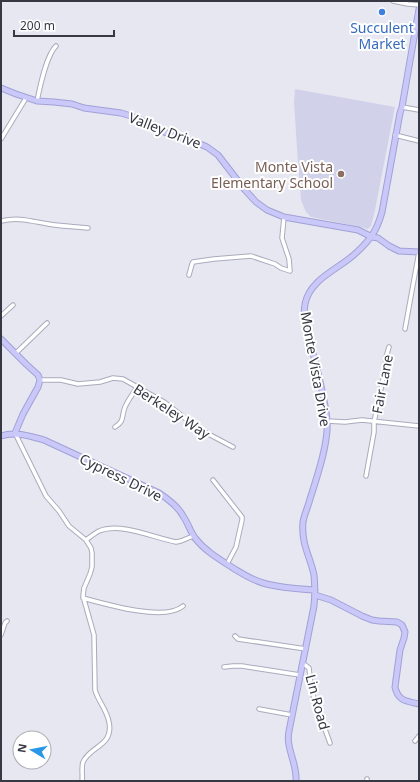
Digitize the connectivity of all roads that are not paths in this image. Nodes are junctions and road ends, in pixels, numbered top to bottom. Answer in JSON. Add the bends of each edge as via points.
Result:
{"nodes":[{"id":1,"x":393,"y":1,"type":"edge"},
{"id":2,"x":419,"y":5,"type":"edge"},
{"id":3,"x":419,"y":9,"type":"edge"},
{"id":4,"x":56,"y":46,"type":"dead end"},
{"id":5,"x":1,"y":88,"type":"edge"},
{"id":6,"x":26,"y":98,"type":"junction"},
{"id":7,"x":37,"y":101,"type":"junction"},
{"id":8,"x":402,"y":107,"type":"junction"},
{"id":9,"x":419,"y":110,"type":"edge"},
{"id":10,"x":395,"y":135,"type":"junction"},
{"id":11,"x":1,"y":139,"type":"edge"},
{"id":12,"x":419,"y":141,"type":"edge"},
{"id":13,"x":284,"y":217,"type":"junction"},
{"id":14,"x":1,"y":221,"type":"edge"},
{"id":15,"x":88,"y":228,"type":"dead end"},
{"id":16,"x":372,"y":237,"type":"junction"},
{"id":17,"x":419,"y":252,"type":"edge"},
{"id":18,"x":189,"y":274,"type":"dead end"},
{"id":19,"x":13,"y":305,"type":"dead end"},
{"id":20,"x":1,"y":316,"type":"edge"},
{"id":21,"x":47,"y":323,"type":"dead end"},
{"id":22,"x":405,"y":329,"type":"dead end"},
{"id":23,"x":1,"y":339,"type":"edge"},
{"id":24,"x":389,"y":347,"type":"dead end"},
{"id":25,"x":16,"y":353,"type":"junction"},
{"id":26,"x":40,"y":380,"type":"junction"},
{"id":27,"x":137,"y":387,"type":"junction"},
{"id":28,"x":327,"y":421,"type":"junction"},
{"id":29,"x":374,"y":422,"type":"junction"},
{"id":30,"x":419,"y":426,"type":"edge"},
{"id":31,"x":115,"y":427,"type":"dead end"},
{"id":32,"x":15,"y":433,"type":"junction"},
{"id":33,"x":1,"y":436,"type":"edge"},
{"id":34,"x":232,"y":447,"type":"dead end"},
{"id":35,"x":366,"y":476,"type":"dead end"},
{"id":36,"x":213,"y":480,"type":"dead end"},
{"id":37,"x":193,"y":536,"type":"junction"},
{"id":38,"x":86,"y":540,"type":"junction"},
{"id":39,"x":227,"y":564,"type":"junction"},
{"id":40,"x":315,"y":592,"type":"junction"},
{"id":41,"x":83,"y":598,"type":"junction"},
{"id":42,"x":183,"y":606,"type":"dead end"},
{"id":43,"x":7,"y":621,"type":"dead end"},
{"id":44,"x":1,"y":635,"type":"edge"},
{"id":45,"x":235,"y":636,"type":"dead end"},
{"id":46,"x":306,"y":649,"type":"junction"},
{"id":47,"x":302,"y":664,"type":"junction"},
{"id":48,"x":224,"y":667,"type":"dead end"},
{"id":49,"x":300,"y":675,"type":"junction"},
{"id":50,"x":419,"y":704,"type":"edge"},
{"id":51,"x":259,"y":709,"type":"dead end"},
{"id":52,"x":292,"y":715,"type":"junction"},
{"id":53,"x":419,"y":736,"type":"edge"},
{"id":54,"x":415,"y":741,"type":"dead end"},
{"id":55,"x":330,"y":743,"type":"dead end"},
{"id":56,"x":82,"y":781,"type":"edge"},
{"id":57,"x":296,"y":781,"type":"edge"}],
"edges":[{"from":1,"to":2,"type":"street"},
{"from":3,"to":8,"type":"main road","name":"Monte Vista Drive"},
{"from":4,"to":7,"type":"street","via":[[48,60]]},
{"from":5,"to":6,"type":"main road","name":"Valley Drive"},
{"from":6,"to":7,"type":"main road","name":"Valley Drive"},
{"from":6,"to":11,"type":"street"},
{"from":7,"to":13,"type":"main road","name":"Valley Drive","via":[[121,113],[207,147],[223,160],[256,202]]},
{"from":8,"to":9,"type":"street"},
{"from":8,"to":10,"type":"main road","name":"Monte Vista Drive"},
{"from":10,"to":12,"type":"street"},
{"from":10,"to":16,"type":"main road","name":"Monte Vista Drive","via":[[382,212]]},
{"from":13,"to":16,"type":"main road","name":"Valley Drive","via":[[358,230]]},
{"from":13,"to":18,"type":"street","via":[[282,238],[290,271],[251,256],[193,262]]},
{"from":14,"to":15,"type":"street","via":[[22,219]]},
{"from":16,"to":17,"type":"main road","name":"Valley Drive","via":[[398,251]]},
{"from":16,"to":28,"type":"main road","name":"Monte Vista Drive","via":[[357,253],[313,287],[305,304],[305,320]]},
{"from":17,"to":22,"type":"street"},
{"from":19,"to":20,"type":"street"},
{"from":21,"to":25,"type":"street"},
{"from":23,"to":25,"type":"main road"},
{"from":24,"to":29,"type":"street","name":"Fair Lane"},
{"from":25,"to":26,"type":"main road","via":[[38,374]]},
{"from":26,"to":27,"type":"street","name":"Berkeley Way","via":[[61,380],[78,384],[113,378],[123,379]]},
{"from":26,"to":32,"type":"main road"},
{"from":27,"to":31,"type":"street","via":[[125,406],[122,422]]},
{"from":27,"to":34,"type":"street","name":"Berkeley Way","via":[[164,402],[199,429]]},
{"from":28,"to":29,"type":"street"},
{"from":28,"to":40,"type":"main road","name":"Monte Vista Drive","via":[[324,448],[304,520],[303,535],[314,575]]},
{"from":29,"to":30,"type":"street"},
{"from":29,"to":35,"type":"street","name":"Fair Lane"},
{"from":32,"to":33,"type":"main road"},
{"from":32,"to":37,"type":"main road","name":"Cypress Drive","via":[[44,440],[159,493],[183,515]]},
{"from":32,"to":38,"type":"street","via":[[46,496],[69,526]]},
{"from":36,"to":39,"type":"street","via":[[242,516],[236,547]]},
{"from":37,"to":38,"type":"street","via":[[176,542],[125,529],[110,528]]},
{"from":37,"to":39,"type":"main road","name":"Cypress Drive"},
{"from":38,"to":41,"type":"street","via":[[91,548],[92,560]]},
{"from":39,"to":40,"type":"main road","name":"Cypress Drive","via":[[262,583]]},
{"from":40,"to":46,"type":"main road","name":"Monte Vista Drive"},
{"from":40,"to":50,"type":"main road","name":"Cypress Drive","via":[[372,620],[397,622],[402,625],[405,632],[400,650],[396,693],[407,702]]},
{"from":41,"to":42,"type":"street","via":[[140,612],[173,612]]},
{"from":41,"to":56,"type":"street","via":[[94,635],[96,690],[108,717],[109,726],[108,736],[104,742],[84,761]]},
{"from":43,"to":44,"type":"street"},
{"from":45,"to":46,"type":"street","via":[[238,639]]},
{"from":46,"to":47,"type":"main road","name":"Monte Vista Drive"},
{"from":47,"to":49,"type":"main road","name":"Monte Vista Drive"},
{"from":47,"to":55,"type":"street","name":"Lin Road","via":[[309,668],[314,699]]},
{"from":48,"to":49,"type":"street","via":[[242,666]]},
{"from":49,"to":52,"type":"main road","name":"Monte Vista Drive"},
{"from":51,"to":52,"type":"street"},
{"from":52,"to":57,"type":"main road","name":"Monte Vista Drive","via":[[288,740]]},
{"from":53,"to":54,"type":"street"}]}
